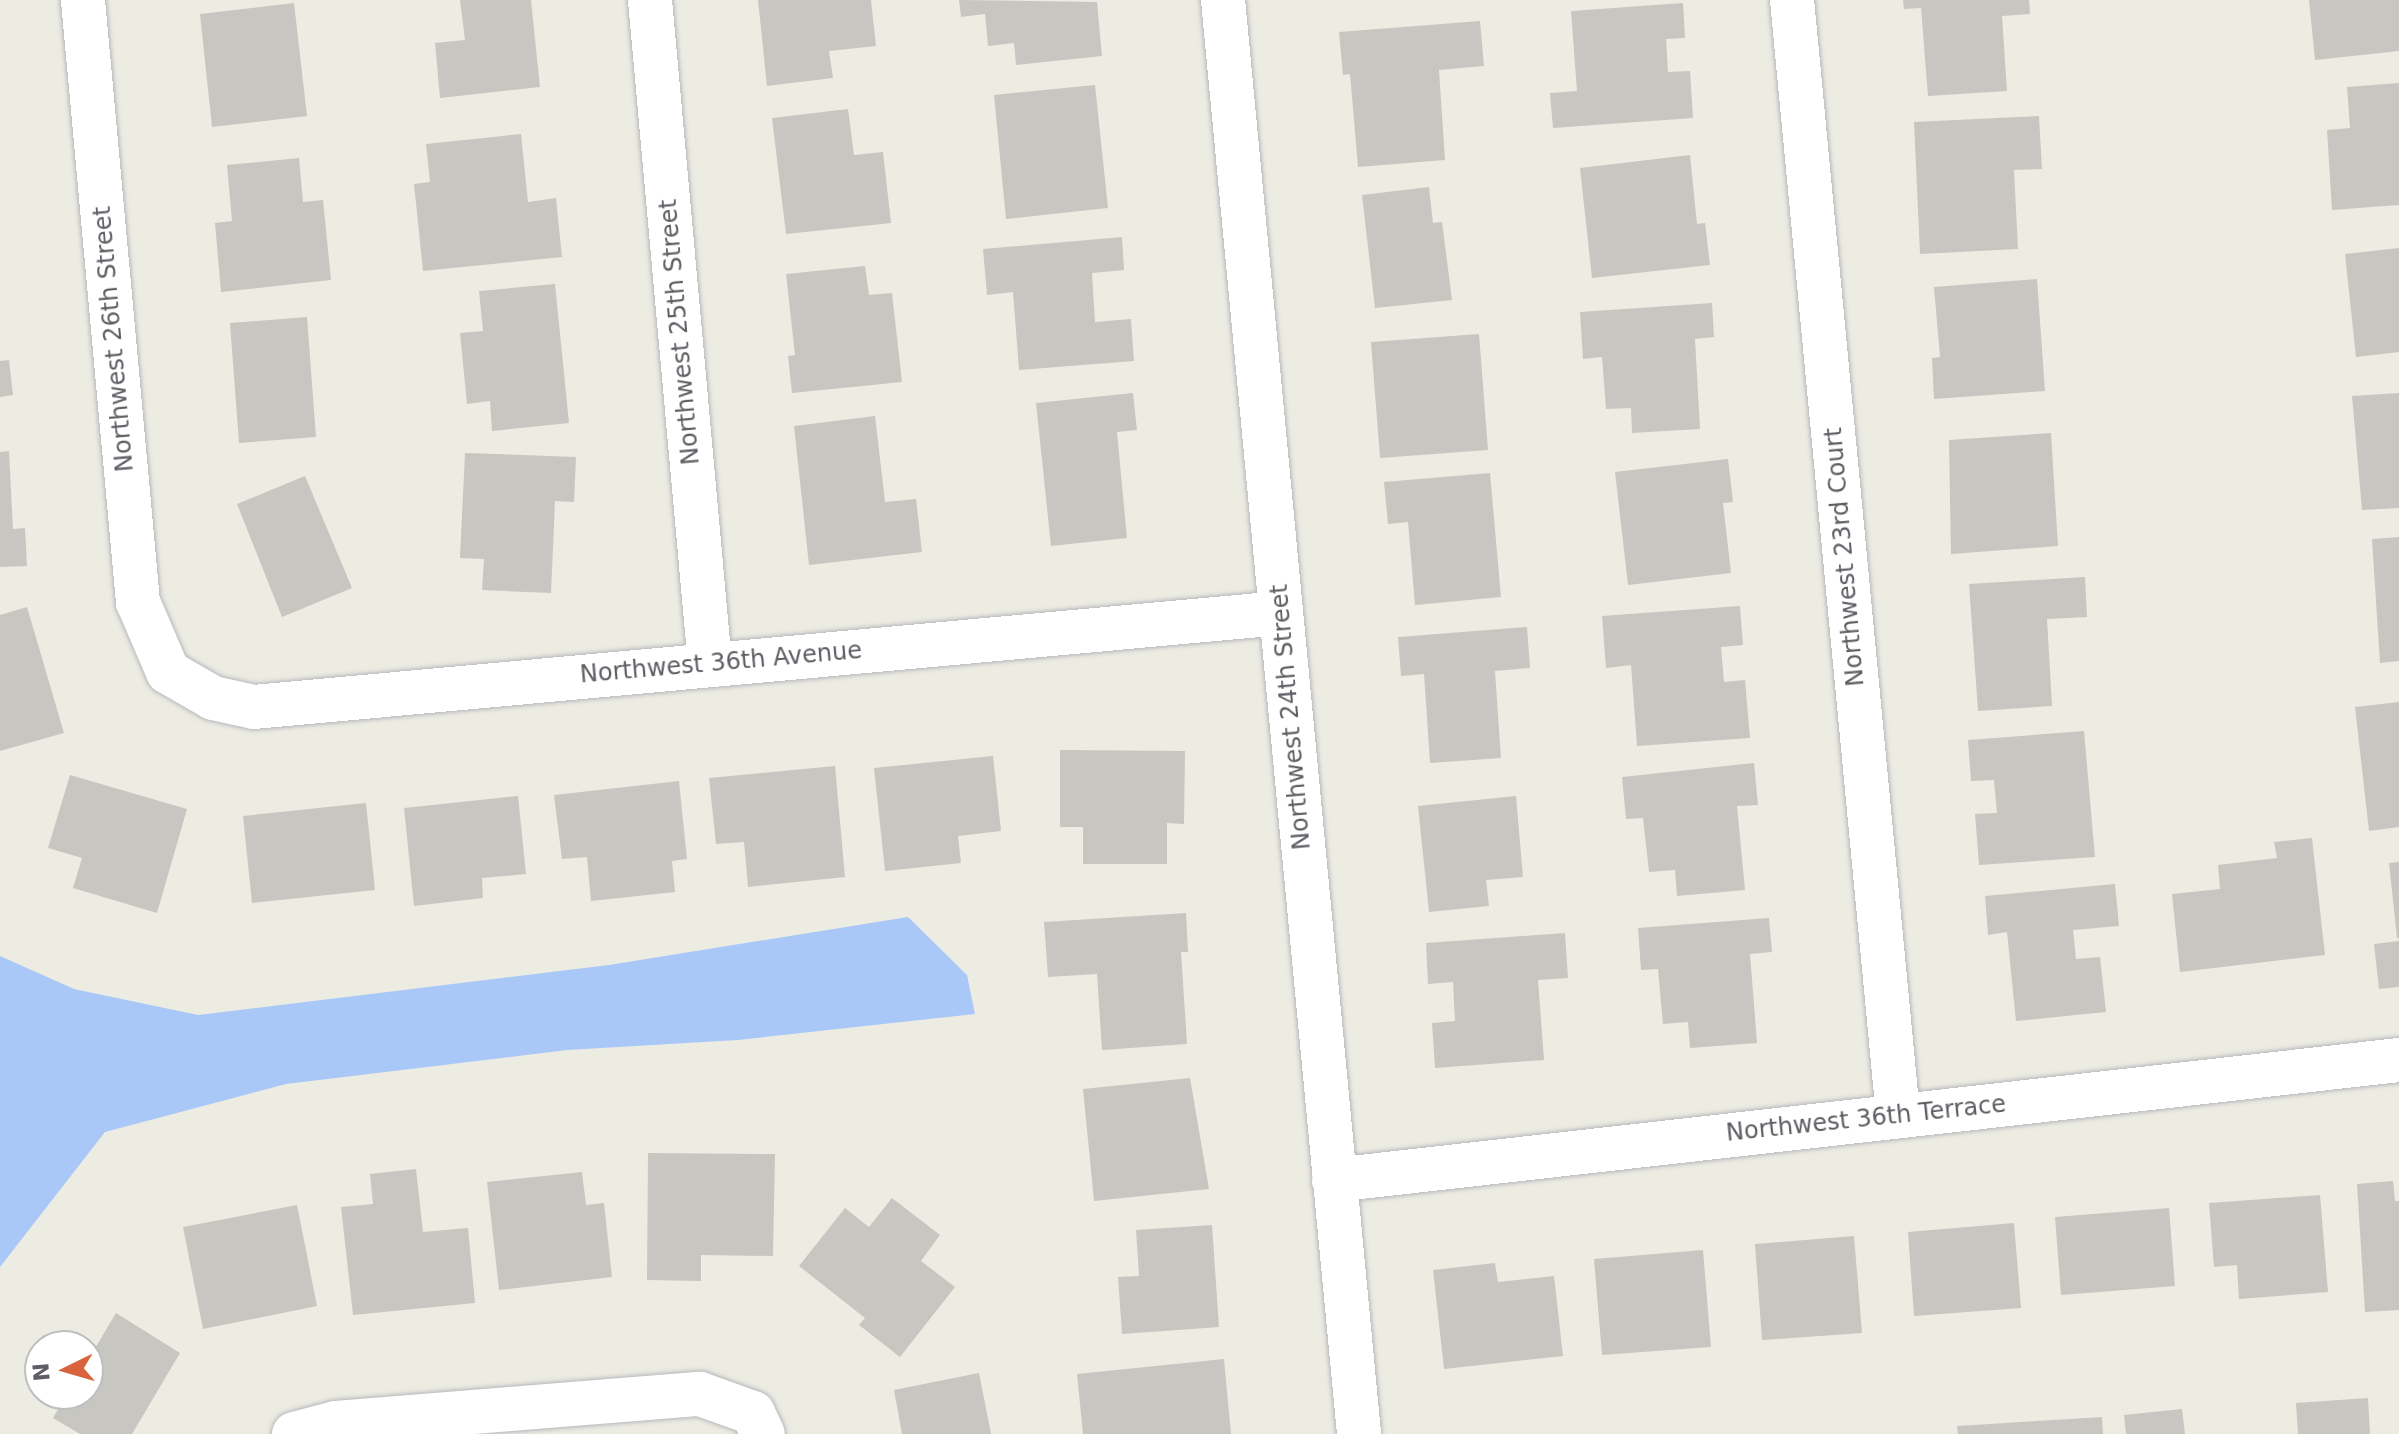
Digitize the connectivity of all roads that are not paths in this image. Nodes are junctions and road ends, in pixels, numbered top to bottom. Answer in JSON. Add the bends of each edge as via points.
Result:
{"nodes":[{"id":1,"x":83,"y":0,"type":"edge"},
{"id":2,"x":650,"y":0,"type":"edge"},
{"id":3,"x":1223,"y":0,"type":"edge"},
{"id":4,"x":1792,"y":0,"type":"edge"},
{"id":5,"x":1281,"y":613,"type":"junction"},
{"id":6,"x":710,"y":664,"type":"junction"},
{"id":7,"x":168,"y":672,"type":"joint"},
{"id":8,"x":2399,"y":1060,"type":"edge"},
{"id":9,"x":1898,"y":1115,"type":"junction"},
{"id":10,"x":1334,"y":1180,"type":"junction"},
{"id":11,"x":758,"y":1424,"type":"edge"},
{"id":12,"x":294,"y":1434,"type":"edge"},
{"id":13,"x":1359,"y":1434,"type":"edge"}],
"edges":[{"from":1,"to":7,"type":"street","name":"Northwest 26th Street","via":[[138,602]]},
{"from":2,"to":6,"type":"street","name":"Northwest 25th Street"},
{"from":3,"to":5,"type":"street","name":"Northwest 24th Street"},
{"from":4,"to":9,"type":"street","name":"Northwest 23rd Court"},
{"from":5,"to":6,"type":"street","name":"Northwest 36th Avenue"},
{"from":5,"to":10,"type":"street","name":"Northwest 24th Street"},
{"from":6,"to":7,"type":"street","name":"Northwest 36th Avenue","via":[[254,707],[213,698]]},
{"from":8,"to":9,"type":"street","name":"Northwest 36th Terrace"},
{"from":9,"to":10,"type":"street","name":"Northwest 36th Terrace"},
{"from":10,"to":13,"type":"street","name":"Northwest 24th Street"},
{"from":11,"to":12,"type":"street","via":[[700,1394],[336,1423]]}]}
